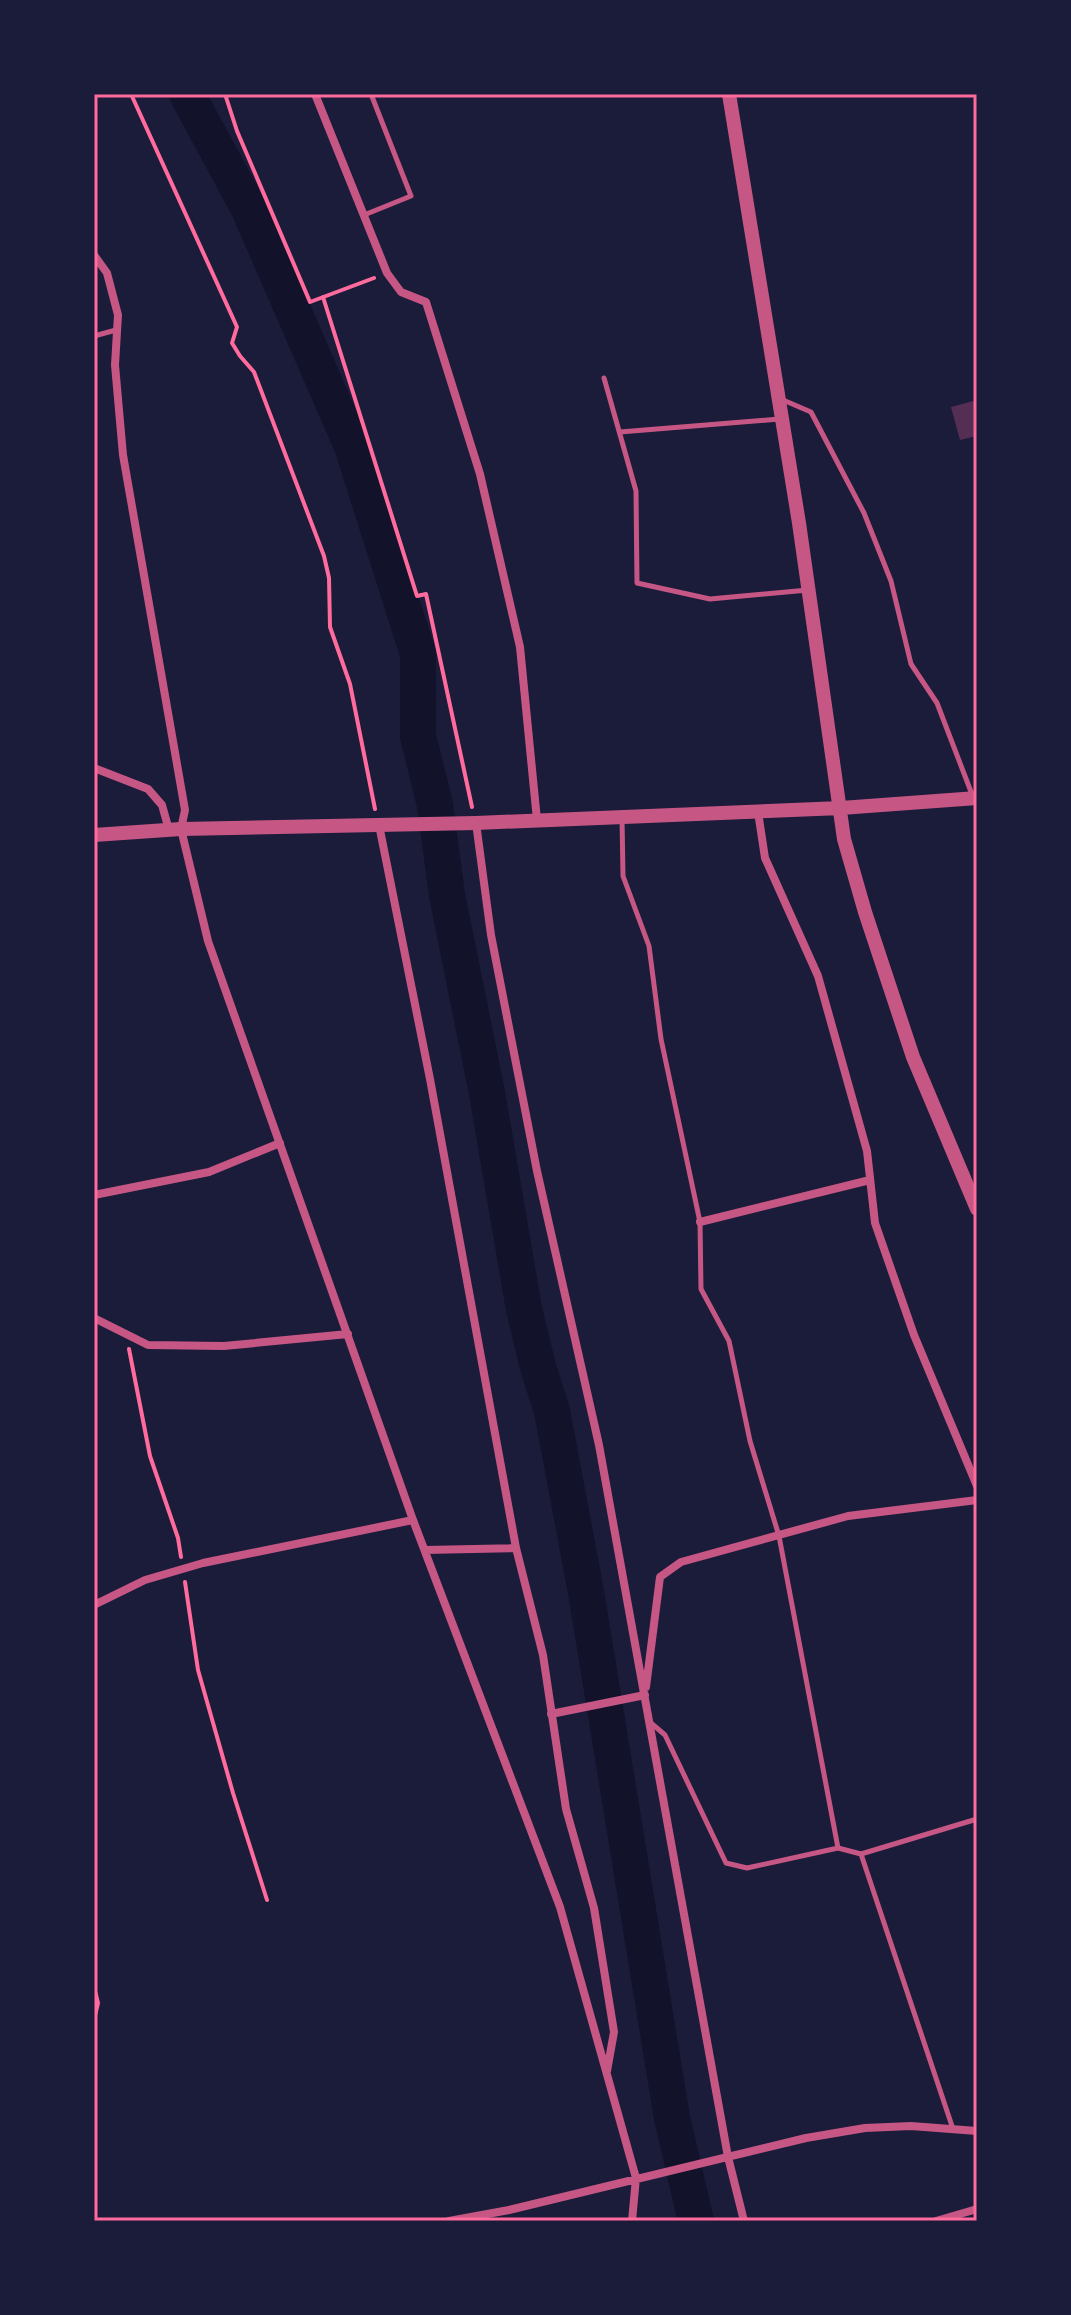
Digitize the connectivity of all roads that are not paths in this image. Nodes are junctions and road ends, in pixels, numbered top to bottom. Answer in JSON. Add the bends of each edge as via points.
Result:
{"nodes":[{"id":1,"x":315,"y":94,"type":"edge"},
{"id":2,"x":371,"y":94,"type":"edge"},
{"id":3,"x":729,"y":94,"type":"edge"},
{"id":4,"x":363,"y":215,"type":"junction"},
{"id":5,"x":94,"y":255,"type":"edge"},
{"id":6,"x":117,"y":329,"type":"junction"},
{"id":7,"x":94,"y":336,"type":"edge"},
{"id":8,"x":604,"y":378,"type":"dead end"},
{"id":9,"x":778,"y":398,"type":"junction"},
{"id":10,"x":781,"y":419,"type":"junction"},
{"id":11,"x":620,"y":432,"type":"junction"},
{"id":12,"x":809,"y":590,"type":"junction"},
{"id":13,"x":95,"y":765,"type":"edge"},
{"id":14,"x":975,"y":798,"type":"edge"},
{"id":15,"x":841,"y":808,"type":"junction"},
{"id":16,"x":758,"y":812,"type":"junction"},
{"id":17,"x":622,"y":817,"type":"junction"},
{"id":18,"x":537,"y":820,"type":"junction"},
{"id":19,"x":470,"y":823,"type":"junction"},
{"id":20,"x":384,"y":824,"type":"junction"},
{"id":21,"x":175,"y":830,"type":"junction"},
{"id":22,"x":94,"y":835,"type":"edge"},
{"id":23,"x":280,"y":1143,"type":"junction"},
{"id":24,"x":870,"y":1180,"type":"junction"},
{"id":25,"x":94,"y":1195,"type":"edge"},
{"id":26,"x":977,"y":1209,"type":"edge"},
{"id":27,"x":700,"y":1222,"type":"junction"},
{"id":28,"x":94,"y":1318,"type":"edge"},
{"id":29,"x":348,"y":1334,"type":"junction"},
{"id":30,"x":977,"y":1486,"type":"edge"},
{"id":31,"x":977,"y":1500,"type":"edge"},
{"id":32,"x":413,"y":1520,"type":"junction"},
{"id":33,"x":779,"y":1536,"type":"junction"},
{"id":34,"x":516,"y":1548,"type":"junction"},
{"id":35,"x":425,"y":1550,"type":"junction"},
{"id":36,"x":94,"y":1605,"type":"edge"},
{"id":37,"x":645,"y":1695,"type":"junction"},
{"id":38,"x":551,"y":1714,"type":"junction"},
{"id":39,"x":651,"y":1723,"type":"junction"},
{"id":40,"x":977,"y":1819,"type":"edge"},
{"id":41,"x":838,"y":1848,"type":"junction"},
{"id":42,"x":861,"y":1854,"type":"junction"},
{"id":43,"x":606,"y":2076,"type":"junction"},
{"id":44,"x":953,"y":2129,"type":"junction"},
{"id":45,"x":977,"y":2131,"type":"edge"},
{"id":46,"x":728,"y":2157,"type":"junction"},
{"id":47,"x":636,"y":2178,"type":"junction"},
{"id":48,"x":977,"y":2209,"type":"edge"},
{"id":49,"x":490,"y":2217,"type":"edge"},
{"id":50,"x":449,"y":2221,"type":"edge"},
{"id":51,"x":632,"y":2221,"type":"edge"},
{"id":52,"x":744,"y":2221,"type":"edge"},
{"id":53,"x":936,"y":2221,"type":"edge"}],
"edges":[{"from":1,"to":4,"type":"street"},
{"from":2,"to":4,"type":"lane","via":[[411,196]]},
{"from":3,"to":9,"type":"street"},
{"from":4,"to":18,"type":"street","via":[[387,273],[401,292],[426,302],[480,474],[520,647]]},
{"from":5,"to":6,"type":"street","via":[[107,273]]},
{"from":6,"to":7,"type":"lane"},
{"from":6,"to":21,"type":"street","via":[[123,455],[185,810]]},
{"from":8,"to":11,"type":"lane"},
{"from":9,"to":10,"type":"street"},
{"from":9,"to":14,"type":"lane","via":[[811,412],[864,513],[891,581],[911,664],[937,703]]},
{"from":10,"to":11,"type":"lane"},
{"from":10,"to":12,"type":"street"},
{"from":11,"to":12,"type":"lane","via":[[636,491],[637,583],[710,599]]},
{"from":12,"to":15,"type":"street"},
{"from":13,"to":21,"type":"street","via":[[148,789]]},
{"from":14,"to":15,"type":"street"},
{"from":15,"to":16,"type":"street"},
{"from":15,"to":26,"type":"street","via":[[844,839],[895,1004]]},
{"from":16,"to":17,"type":"street"},
{"from":16,"to":24,"type":"street","via":[[765,858],[818,976],[867,1151]]},
{"from":17,"to":18,"type":"street"},
{"from":17,"to":27,"type":"lane","via":[[623,876],[649,946],[661,1039]]},
{"from":18,"to":19,"type":"street"},
{"from":19,"to":20,"type":"street"},
{"from":19,"to":37,"type":"street","via":[[537,1171],[599,1445]]},
{"from":20,"to":21,"type":"street"},
{"from":20,"to":34,"type":"street"},
{"from":21,"to":22,"type":"street"},
{"from":21,"to":23,"type":"street","via":[[208,941]]},
{"from":23,"to":25,"type":"street","via":[[209,1172]]},
{"from":23,"to":29,"type":"street"},
{"from":24,"to":27,"type":"street"},
{"from":24,"to":30,"type":"street","via":[[875,1223],[914,1335]]},
{"from":27,"to":33,"type":"lane","via":[[701,1289],[729,1341],[750,1441]]},
{"from":28,"to":29,"type":"street","via":[[148,1345],[224,1346]]},
{"from":29,"to":32,"type":"street"},
{"from":31,"to":33,"type":"street","via":[[848,1516]]},
{"from":32,"to":35,"type":"street"},
{"from":32,"to":36,"type":"street","via":[[183,1569],[145,1580]]},
{"from":33,"to":37,"type":"street","via":[[681,1562],[660,1577]]},
{"from":33,"to":41,"type":"lane"},
{"from":34,"to":35,"type":"street"},
{"from":34,"to":38,"type":"street","via":[[543,1655]]},
{"from":35,"to":43,"type":"street","via":[[560,1907]]},
{"from":37,"to":38,"type":"street"},
{"from":37,"to":39,"type":"street"},
{"from":38,"to":43,"type":"street","via":[[566,1809],[594,1908],[614,2032]]},
{"from":39,"to":41,"type":"lane","via":[[665,1735],[726,1863],[747,1868]]},
{"from":39,"to":46,"type":"street"},
{"from":40,"to":42,"type":"lane"},
{"from":41,"to":42,"type":"lane"},
{"from":42,"to":44,"type":"lane"},
{"from":43,"to":47,"type":"street"},
{"from":44,"to":45,"type":"street"},
{"from":44,"to":46,"type":"street","via":[[865,2128]]},
{"from":46,"to":47,"type":"street"},
{"from":46,"to":52,"type":"street"},
{"from":47,"to":49,"type":"street"},
{"from":47,"to":51,"type":"street"},
{"from":48,"to":53,"type":"street"},
{"from":49,"to":50,"type":"street"}]}
